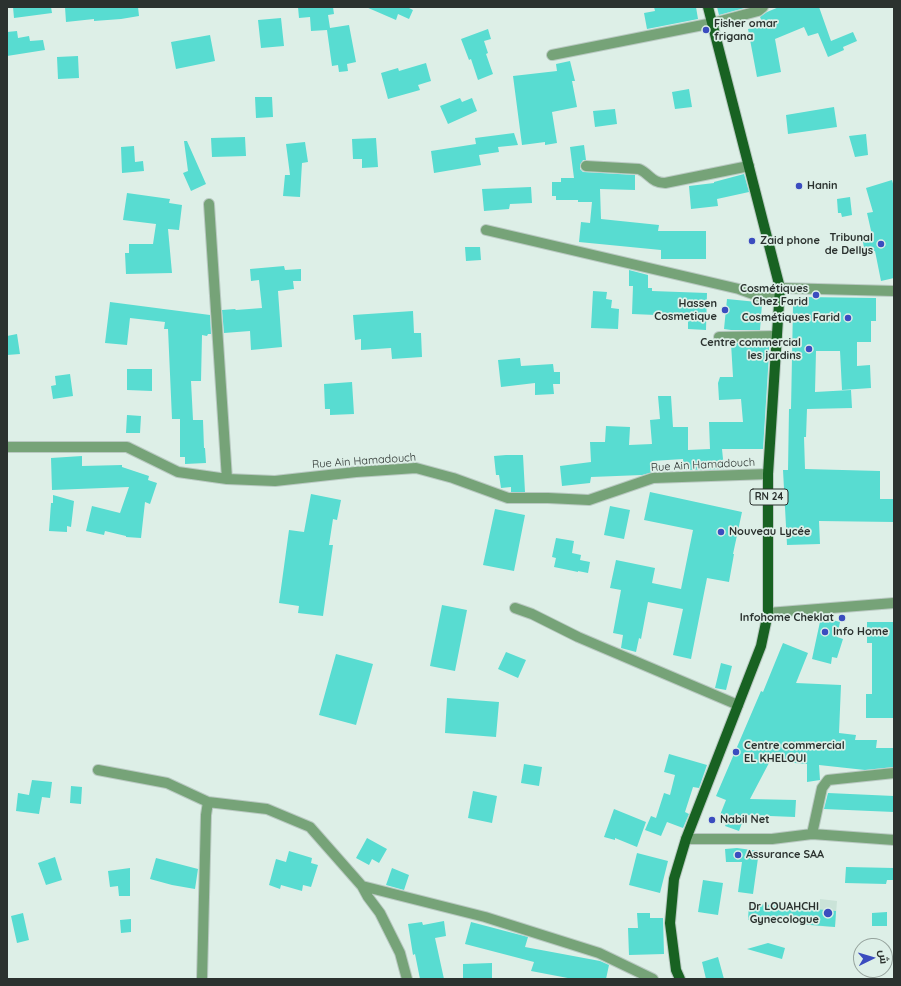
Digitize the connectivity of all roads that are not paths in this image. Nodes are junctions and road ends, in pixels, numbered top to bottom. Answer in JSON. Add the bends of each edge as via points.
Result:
{"nodes":[{"id":1,"x":708,"y":7,"type":"edge"},
{"id":2,"x":763,"y":7,"type":"edge"},
{"id":3,"x":713,"y":23,"type":"junction"},
{"id":4,"x":552,"y":55,"type":"dead end"},
{"id":5,"x":586,"y":166,"type":"dead end"},
{"id":6,"x":749,"y":166,"type":"junction"},
{"id":7,"x":209,"y":204,"type":"dead end"},
{"id":8,"x":486,"y":230,"type":"dead end"},
{"id":9,"x":780,"y":288,"type":"junction"},
{"id":10,"x":894,"y":291,"type":"edge"},
{"id":11,"x":777,"y":336,"type":"junction"},
{"id":12,"x":719,"y":337,"type":"dead end"},
{"id":13,"x":7,"y":447,"type":"edge"},
{"id":14,"x":768,"y":474,"type":"junction"},
{"id":15,"x":227,"y":479,"type":"junction"},
{"id":16,"x":894,"y":603,"type":"edge"},
{"id":17,"x":515,"y":608,"type":"dead end"},
{"id":18,"x":768,"y":613,"type":"junction"},
{"id":19,"x":738,"y":705,"type":"junction"},
{"id":20,"x":98,"y":770,"type":"dead end"},
{"id":21,"x":894,"y":773,"type":"edge"},
{"id":22,"x":208,"y":802,"type":"junction"},
{"id":23,"x":812,"y":834,"type":"junction"},
{"id":24,"x":686,"y":839,"type":"junction"},
{"id":25,"x":894,"y":840,"type":"edge"},
{"id":26,"x":362,"y":886,"type":"junction"},
{"id":27,"x":202,"y":979,"type":"edge"},
{"id":28,"x":407,"y":979,"type":"edge"},
{"id":29,"x":653,"y":979,"type":"edge"},
{"id":30,"x":680,"y":979,"type":"edge"}],
"edges":[{"from":1,"to":3,"type":"main road","number":"RN 24"},
{"from":2,"to":3,"type":"street"},
{"from":3,"to":4,"type":"street"},
{"from":3,"to":6,"type":"main road","number":"RN 24"},
{"from":5,"to":6,"type":"street","via":[[640,169],[659,183],[665,183]]},
{"from":6,"to":9,"type":"main road","number":"RN 24"},
{"from":7,"to":15,"type":"street"},
{"from":8,"to":9,"type":"street","via":[[740,289],[764,298]]},
{"from":9,"to":10,"type":"street"},
{"from":9,"to":11,"type":"main road","number":"RN 24"},
{"from":11,"to":12,"type":"street"},
{"from":11,"to":14,"type":"main road","number":"RN 24"},
{"from":13,"to":15,"type":"street","name":"Rue Ain Hamadouch","via":[[127,447],[178,472]]},
{"from":14,"to":15,"type":"street","name":"Rue Ain Hamadouch","via":[[653,478],[589,500],[508,498],[454,478],[416,468],[275,481]]},
{"from":14,"to":18,"type":"main road","number":"RN 24"},
{"from":16,"to":18,"type":"street"},
{"from":17,"to":19,"type":"street"},
{"from":18,"to":19,"type":"main road","number":"RN 24","via":[[761,646]]},
{"from":19,"to":24,"type":"main road","number":"RN 24"},
{"from":20,"to":22,"type":"street","via":[[167,783]]},
{"from":21,"to":23,"type":"street","via":[[828,780],[822,788]]},
{"from":22,"to":26,"type":"street","via":[[267,809],[310,828]]},
{"from":22,"to":27,"type":"street"},
{"from":23,"to":24,"type":"street","via":[[772,839]]},
{"from":23,"to":25,"type":"street"},
{"from":24,"to":30,"type":"main road","number":"RN 24","via":[[674,879],[670,923],[676,970]]},
{"from":26,"to":28,"type":"street","via":[[380,913],[400,953]]},
{"from":26,"to":29,"type":"street","via":[[485,917],[599,953]]}]}
